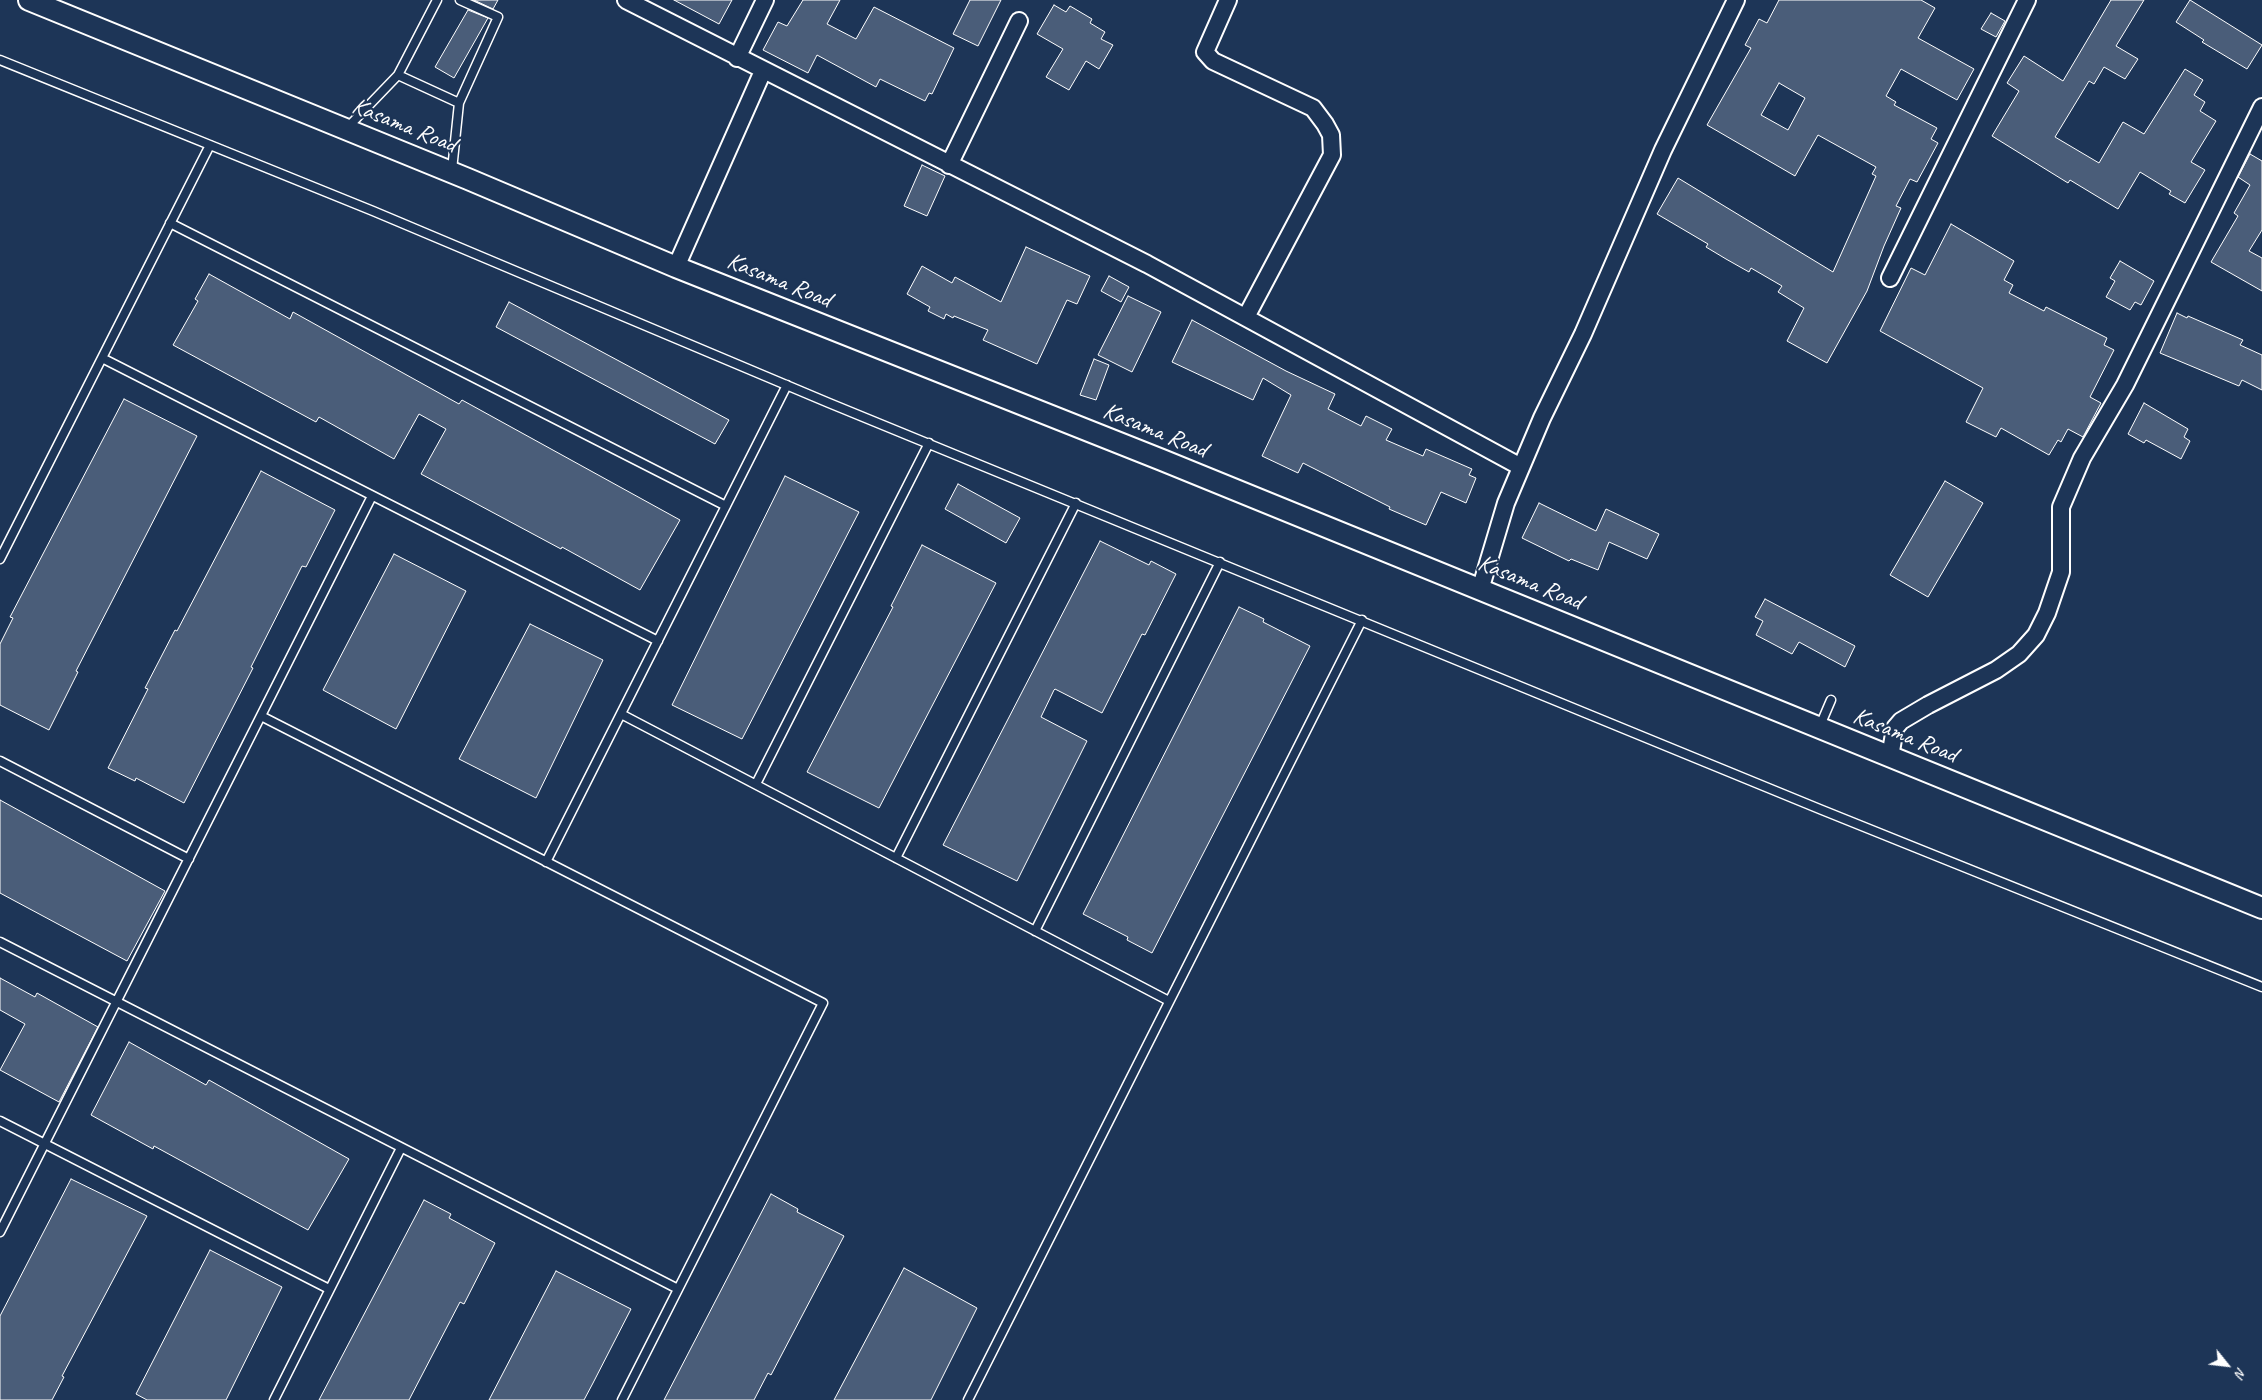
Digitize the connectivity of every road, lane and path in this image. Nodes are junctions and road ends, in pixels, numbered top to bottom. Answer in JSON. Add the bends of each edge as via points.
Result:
{"nodes":[{"id":1,"x":29,"y":0,"type":"edge"},
{"id":2,"x":437,"y":0,"type":"edge"},
{"id":3,"x":460,"y":0,"type":"edge"},
{"id":4,"x":626,"y":0,"type":"edge"},
{"id":5,"x":764,"y":0,"type":"edge"},
{"id":6,"x":1228,"y":0,"type":"edge"},
{"id":7,"x":1736,"y":0,"type":"edge"},
{"id":8,"x":2027,"y":0,"type":"edge"},
{"id":9,"x":1019,"y":21,"type":"dead end"},
{"id":10,"x":737,"y":58,"type":"junction"},
{"id":11,"x":0,"y":60,"type":"edge"},
{"id":12,"x":763,"y":71,"type":"junction"},
{"id":13,"x":398,"y":75,"type":"junction"},
{"id":14,"x":459,"y":103,"type":"junction"},
{"id":15,"x":2262,"y":107,"type":"edge"},
{"id":16,"x":345,"y":129,"type":"junction"},
{"id":17,"x":210,"y":145,"type":"junction"},
{"id":18,"x":950,"y":165,"type":"junction"},
{"id":19,"x":452,"y":172,"type":"junction"},
{"id":20,"x":170,"y":223,"type":"junction"},
{"id":21,"x":676,"y":267,"type":"junction"},
{"id":22,"x":1890,"y":278,"type":"dead end"},
{"id":23,"x":1246,"y":317,"type":"junction"},
{"id":24,"x":102,"y":358,"type":"junction"},
{"id":25,"x":787,"y":385,"type":"junction"},
{"id":26,"x":929,"y":443,"type":"junction"},
{"id":27,"x":1521,"y":467,"type":"junction"},
{"id":28,"x":372,"y":496,"type":"junction"},
{"id":29,"x":1076,"y":503,"type":"junction"},
{"id":30,"x":726,"y":506,"type":"junction"},
{"id":31,"x":0,"y":559,"type":"edge"},
{"id":32,"x":1220,"y":562,"type":"junction"},
{"id":33,"x":1480,"y":590,"type":"junction"},
{"id":34,"x":1362,"y":620,"type":"junction"},
{"id":35,"x":658,"y":641,"type":"junction"},
{"id":36,"x":1831,"y":700,"type":"dead end"},
{"id":37,"x":621,"y":714,"type":"junction"},
{"id":38,"x":261,"y":716,"type":"junction"},
{"id":39,"x":1819,"y":728,"type":"junction"},
{"id":40,"x":1890,"y":757,"type":"junction"},
{"id":41,"x":0,"y":760,"type":"edge"},
{"id":42,"x":756,"y":784,"type":"junction"},
{"id":43,"x":896,"y":858,"type":"junction"},
{"id":44,"x":189,"y":859,"type":"junction"},
{"id":45,"x":546,"y":862,"type":"junction"},
{"id":46,"x":2262,"y":908,"type":"edge"},
{"id":47,"x":1035,"y":931,"type":"junction"},
{"id":48,"x":0,"y":942,"type":"edge"},
{"id":49,"x":2262,"y":987,"type":"edge"},
{"id":50,"x":1169,"y":1001,"type":"junction"},
{"id":51,"x":117,"y":1002,"type":"junction"},
{"id":52,"x":0,"y":1121,"type":"edge"},
{"id":53,"x":45,"y":1144,"type":"junction"},
{"id":54,"x":401,"y":1148,"type":"junction"},
{"id":55,"x":0,"y":1232,"type":"edge"},
{"id":56,"x":330,"y":1289,"type":"junction"},
{"id":57,"x":678,"y":1289,"type":"junction"},
{"id":58,"x":274,"y":1400,"type":"edge"},
{"id":59,"x":622,"y":1400,"type":"edge"},
{"id":60,"x":968,"y":1400,"type":"edge"}],
"edges":[{"from":1,"to":16,"type":"street","name":"Kasama Road"},
{"from":2,"to":13,"type":"lane"},
{"from":3,"to":14,"type":"lane","via":[[498,17]]},
{"from":4,"to":10,"type":"street"},
{"from":5,"to":10,"type":"street"},
{"from":6,"to":23,"type":"street","via":[[1205,52],[1213,61],[1313,108],[1331,135],[1332,155]]},
{"from":7,"to":27,"type":"street","via":[[1663,150]]},
{"from":8,"to":22,"type":"street"},
{"from":9,"to":18,"type":"street"},
{"from":10,"to":12,"type":"street"},
{"from":11,"to":17,"type":"lane"},
{"from":12,"to":18,"type":"street"},
{"from":12,"to":21,"type":"street"},
{"from":13,"to":14,"type":"lane"},
{"from":13,"to":16,"type":"lane"},
{"from":14,"to":19,"type":"lane"},
{"from":15,"to":40,"type":"street","via":[[2125,385],[2082,458],[2061,507],[2061,572],[2036,635],[2019,654],[1996,670],[1901,721],[1895,728]]},
{"from":16,"to":19,"type":"street","name":"Kasama Road"},
{"from":17,"to":20,"type":"lane"},
{"from":17,"to":25,"type":"lane"},
{"from":18,"to":23,"type":"street"},
{"from":19,"to":21,"type":"street","name":"Kasama Road"},
{"from":20,"to":24,"type":"lane"},
{"from":20,"to":30,"type":"lane"},
{"from":21,"to":33,"type":"street","name":"Kasama Road"},
{"from":23,"to":27,"type":"street"},
{"from":24,"to":28,"type":"lane"},
{"from":24,"to":31,"type":"lane"},
{"from":25,"to":26,"type":"lane"},
{"from":25,"to":30,"type":"lane"},
{"from":26,"to":29,"type":"lane"},
{"from":26,"to":42,"type":"lane"},
{"from":27,"to":33,"type":"street","via":[[1506,503]]},
{"from":28,"to":35,"type":"lane"},
{"from":28,"to":38,"type":"lane"},
{"from":29,"to":32,"type":"lane"},
{"from":29,"to":43,"type":"lane"},
{"from":30,"to":35,"type":"lane"},
{"from":32,"to":34,"type":"lane"},
{"from":32,"to":47,"type":"lane"},
{"from":33,"to":39,"type":"street","name":"Kasama Road"},
{"from":34,"to":49,"type":"lane"},
{"from":34,"to":50,"type":"lane"},
{"from":35,"to":37,"type":"lane"},
{"from":36,"to":39,"type":"lane"},
{"from":37,"to":42,"type":"lane"},
{"from":37,"to":45,"type":"lane"},
{"from":38,"to":44,"type":"lane"},
{"from":38,"to":45,"type":"lane"},
{"from":39,"to":40,"type":"street","name":"Kasama Road"},
{"from":40,"to":46,"type":"street","name":"Kasama Road"},
{"from":41,"to":44,"type":"lane"},
{"from":42,"to":43,"type":"lane"},
{"from":43,"to":47,"type":"lane"},
{"from":44,"to":51,"type":"lane"},
{"from":45,"to":57,"type":"lane","via":[[823,1003]]},
{"from":47,"to":50,"type":"lane"},
{"from":48,"to":51,"type":"lane"},
{"from":50,"to":60,"type":"lane"},
{"from":51,"to":53,"type":"lane"},
{"from":51,"to":54,"type":"lane"},
{"from":52,"to":53,"type":"lane"},
{"from":53,"to":55,"type":"lane"},
{"from":53,"to":56,"type":"lane"},
{"from":54,"to":56,"type":"lane"},
{"from":54,"to":57,"type":"lane"},
{"from":56,"to":58,"type":"lane"},
{"from":57,"to":59,"type":"lane"}]}
